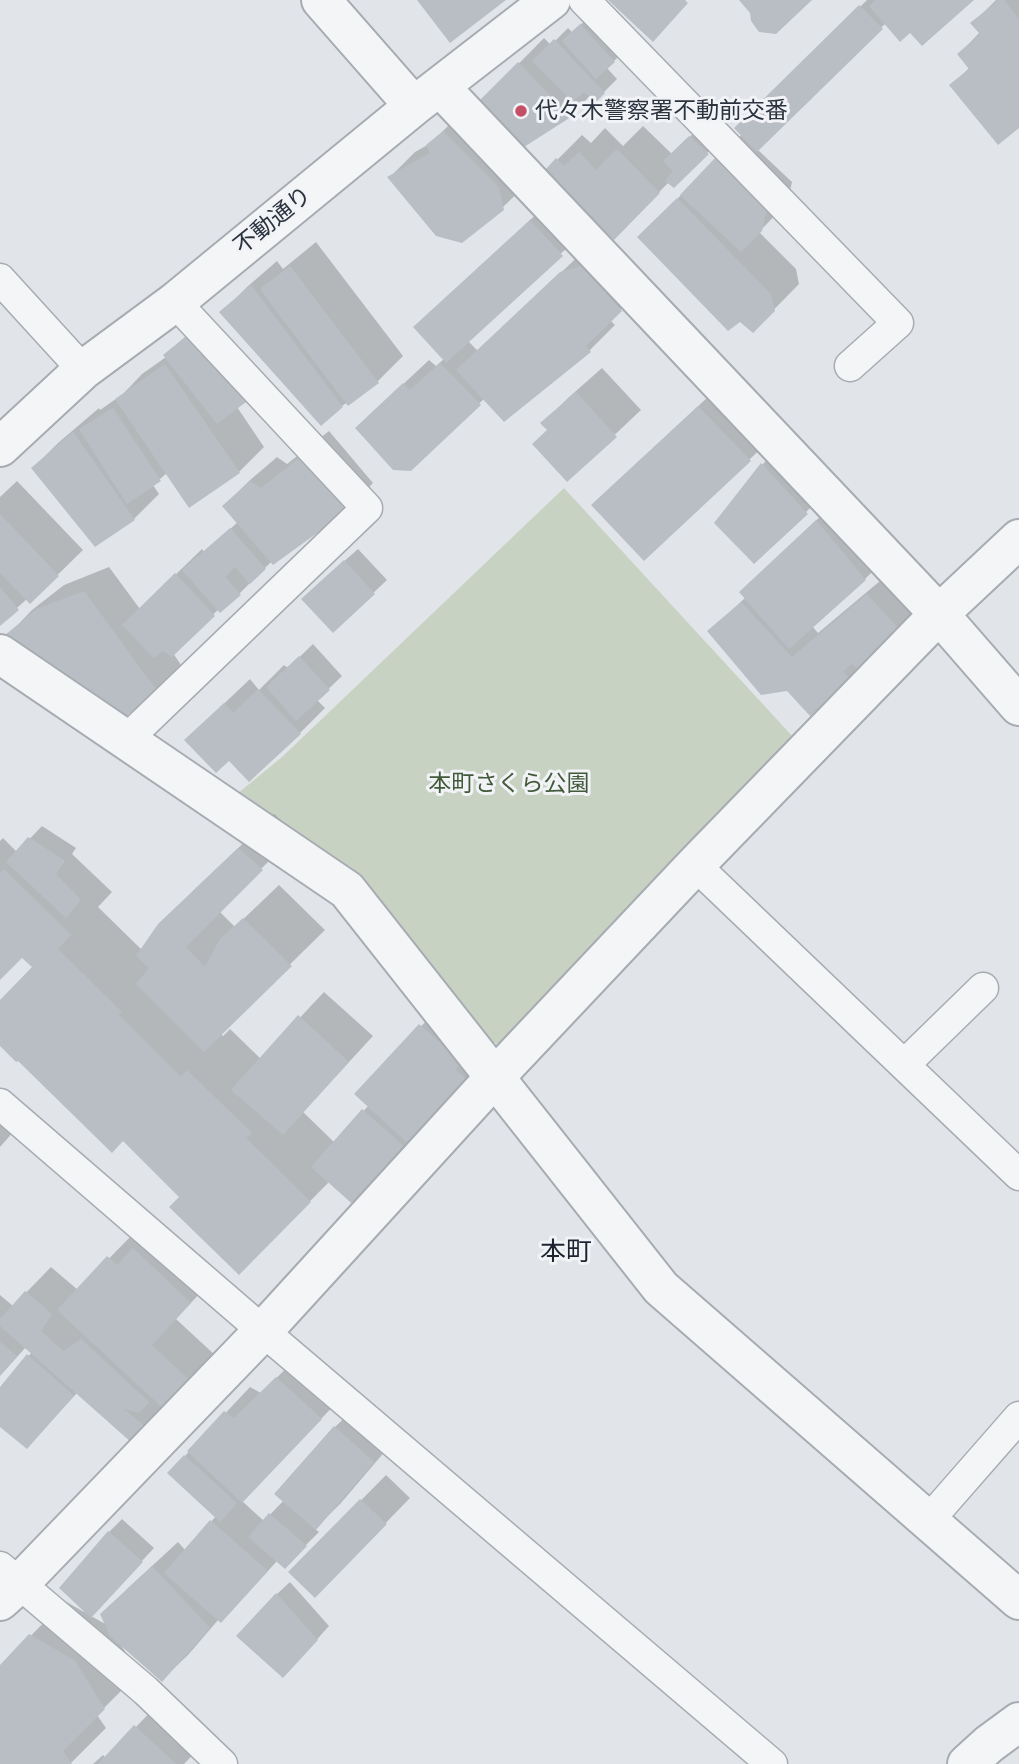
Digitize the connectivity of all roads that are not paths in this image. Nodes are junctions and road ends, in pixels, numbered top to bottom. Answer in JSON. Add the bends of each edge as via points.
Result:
{"nodes":[{"id":1,"x":321,"y":0,"type":"edge"},
{"id":2,"x":551,"y":0,"type":"edge"},
{"id":3,"x":584,"y":0,"type":"edge"},
{"id":4,"x":427,"y":97,"type":"junction"},
{"id":5,"x":0,"y":279,"type":"edge"},
{"id":6,"x":175,"y":302,"type":"junction"},
{"id":7,"x":850,"y":366,"type":"dead end"},
{"id":8,"x":83,"y":370,"type":"junction"},
{"id":9,"x":0,"y":447,"type":"edge"},
{"id":10,"x":1019,"y":539,"type":"edge"},
{"id":11,"x":939,"y":614,"type":"junction"},
{"id":12,"x":0,"y":654,"type":"edge"},
{"id":13,"x":1019,"y":706,"type":"edge"},
{"id":14,"x":126,"y":740,"type":"junction"},
{"id":15,"x":695,"y":865,"type":"junction"},
{"id":16,"x":983,"y":988,"type":"dead end"},
{"id":17,"x":904,"y":1065,"type":"junction"},
{"id":18,"x":494,"y":1078,"type":"junction"},
{"id":19,"x":0,"y":1104,"type":"edge"},
{"id":20,"x":1019,"y":1175,"type":"edge"},
{"id":21,"x":263,"y":1331,"type":"junction"},
{"id":22,"x":1019,"y":1417,"type":"edge"},
{"id":23,"x":928,"y":1521,"type":"junction"},
{"id":24,"x":7,"y":1584,"type":"edge"},
{"id":25,"x":1019,"y":1600,"type":"edge"},
{"id":26,"x":1019,"y":1722,"type":"edge"},
{"id":27,"x":222,"y":1764,"type":"edge"},
{"id":28,"x":772,"y":1764,"type":"edge"},
{"id":29,"x":967,"y":1764,"type":"edge"}],
"edges":[{"from":1,"to":4,"type":"street"},
{"from":2,"to":4,"type":"street","name":"不動通り"},
{"from":3,"to":7,"type":"lane","via":[[898,323]]},
{"from":4,"to":6,"type":"street","name":"不動通り"},
{"from":4,"to":11,"type":"street"},
{"from":5,"to":8,"type":"lane"},
{"from":6,"to":8,"type":"street","name":"不動通り"},
{"from":6,"to":14,"type":"lane","via":[[367,508]]},
{"from":8,"to":9,"type":"street","name":"不動通り"},
{"from":10,"to":11,"type":"street"},
{"from":11,"to":13,"type":"street"},
{"from":11,"to":15,"type":"street"},
{"from":12,"to":14,"type":"street"},
{"from":14,"to":18,"type":"street","via":[[347,890]]},
{"from":15,"to":17,"type":"lane"},
{"from":15,"to":18,"type":"street"},
{"from":16,"to":17,"type":"lane"},
{"from":17,"to":20,"type":"lane"},
{"from":18,"to":21,"type":"street"},
{"from":18,"to":23,"type":"street","via":[[661,1288]]},
{"from":19,"to":21,"type":"lane"},
{"from":21,"to":24,"type":"street"},
{"from":21,"to":28,"type":"lane"},
{"from":22,"to":23,"type":"lane"},
{"from":23,"to":25,"type":"street"},
{"from":24,"to":27,"type":"lane","via":[[146,1691]]},
{"from":26,"to":29,"type":"street"}]}
